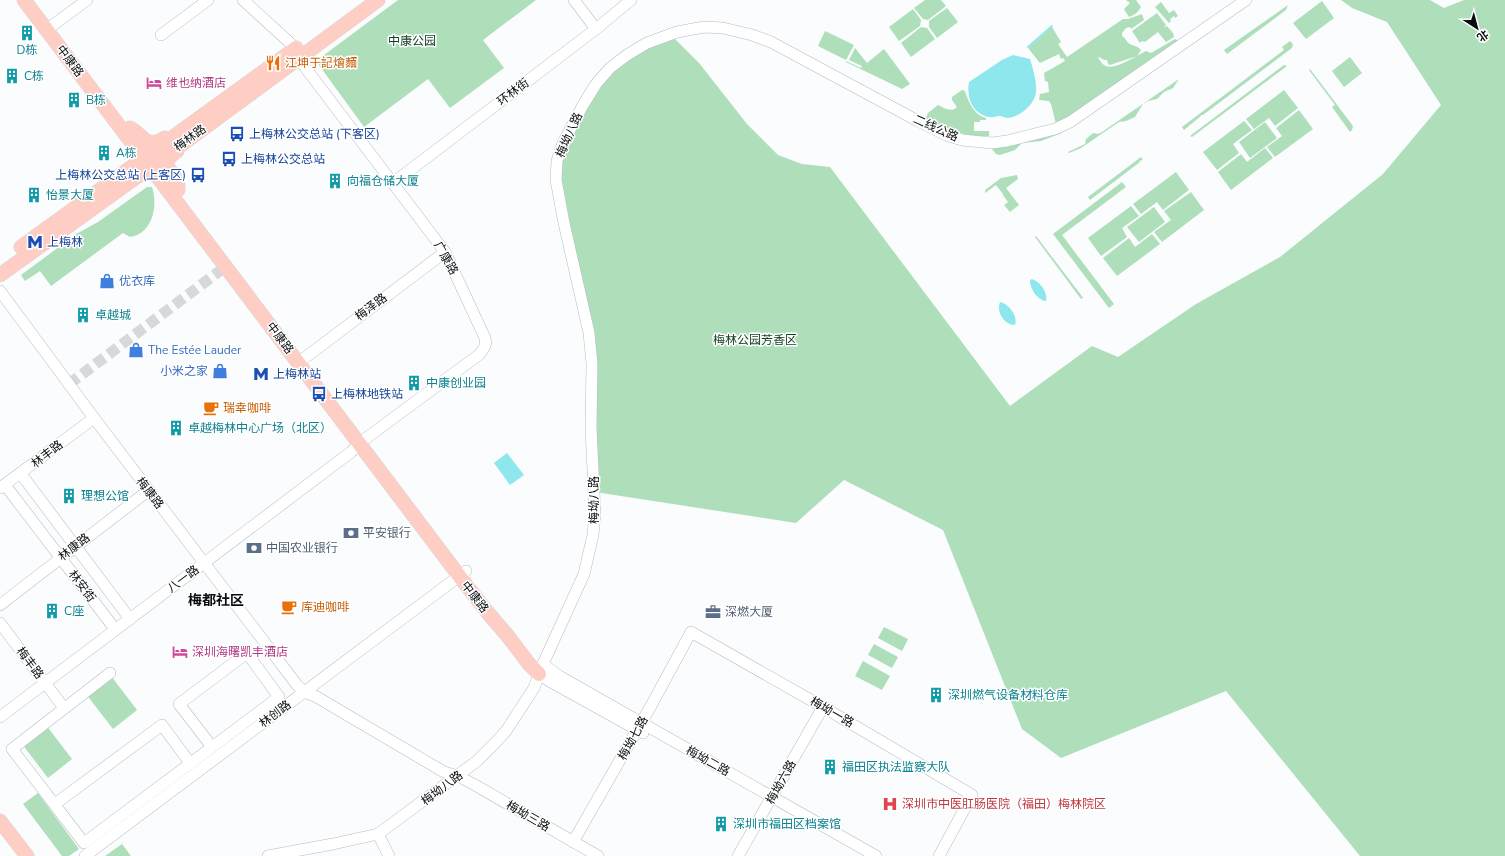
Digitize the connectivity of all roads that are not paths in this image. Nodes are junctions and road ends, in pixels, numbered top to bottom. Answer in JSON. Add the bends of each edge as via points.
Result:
{"nodes":[{"id":1,"x":24,"y":0,"type":"edge"},
{"id":2,"x":34,"y":0,"type":"edge"},
{"id":3,"x":87,"y":0,"type":"edge"},
{"id":4,"x":208,"y":0,"type":"edge"},
{"id":5,"x":243,"y":0,"type":"edge"},
{"id":6,"x":361,"y":0,"type":"edge"},
{"id":7,"x":378,"y":0,"type":"edge"},
{"id":8,"x":574,"y":0,"type":"edge"},
{"id":9,"x":631,"y":0,"type":"edge"},
{"id":10,"x":1246,"y":0,"type":"edge"},
{"id":11,"x":53,"y":25,"type":"junction"},
{"id":12,"x":596,"y":29,"type":"junction"},
{"id":13,"x":677,"y":32,"type":"joint"},
{"id":14,"x":161,"y":35,"type":"dead end"},
{"id":15,"x":296,"y":53,"type":"junction"},
{"id":16,"x":127,"y":130,"type":"junction"},
{"id":17,"x":178,"y":140,"type":"junction"},
{"id":18,"x":150,"y":160,"type":"junction"},
{"id":19,"x":393,"y":183,"type":"junction"},
{"id":20,"x":113,"y":186,"type":"junction"},
{"id":21,"x":175,"y":192,"type":"junction"},
{"id":22,"x":445,"y":252,"type":"junction"},
{"id":23,"x":0,"y":263,"type":"edge"},
{"id":24,"x":0,"y":274,"type":"edge"},
{"id":25,"x":0,"y":291,"type":"edge"},
{"id":26,"x":301,"y":360,"type":"junction"},
{"id":27,"x":94,"y":418,"type":"junction"},
{"id":28,"x":362,"y":441,"type":"junction"},
{"id":29,"x":21,"y":474,"type":"junction"},
{"id":30,"x":3,"y":487,"type":"edge"},
{"id":31,"x":149,"y":490,"type":"junction"},
{"id":32,"x":75,"y":547,"type":"junction"},
{"id":33,"x":61,"y":558,"type":"junction"},
{"id":34,"x":204,"y":563,"type":"junction"},
{"id":35,"x":463,"y":574,"type":"junction"},
{"id":36,"x":0,"y":604,"type":"edge"},
{"id":37,"x":130,"y":619,"type":"junction"},
{"id":38,"x":0,"y":623,"type":"edge"},
{"id":39,"x":115,"y":630,"type":"junction"},
{"id":40,"x":691,"y":632,"type":"joint"},
{"id":41,"x":541,"y":669,"type":"junction"},
{"id":42,"x":110,"y":673,"type":"dead end"},
{"id":43,"x":45,"y":683,"type":"junction"},
{"id":44,"x":304,"y":692,"type":"junction"},
{"id":45,"x":823,"y":707,"type":"junction"},
{"id":46,"x":64,"y":708,"type":"junction"},
{"id":47,"x":0,"y":717,"type":"edge"},
{"id":48,"x":639,"y":726,"type":"junction"},
{"id":49,"x":212,"y":747,"type":"junction"},
{"id":50,"x":190,"y":763,"type":"junction"},
{"id":51,"x":458,"y":776,"type":"junction"},
{"id":52,"x":770,"y":801,"type":"junction"},
{"id":53,"x":55,"y":804,"type":"junction"},
{"id":54,"x":0,"y":821,"type":"edge"},
{"id":55,"x":378,"y":834,"type":"junction"},
{"id":56,"x":574,"y":842,"type":"junction"},
{"id":57,"x":27,"y":856,"type":"edge"},
{"id":58,"x":85,"y":856,"type":"edge"},
{"id":59,"x":268,"y":856,"type":"edge"},
{"id":60,"x":388,"y":856,"type":"edge"},
{"id":61,"x":598,"y":856,"type":"edge"},
{"id":62,"x":738,"y":856,"type":"edge"},
{"id":63,"x":861,"y":856,"type":"edge"},
{"id":64,"x":876,"y":856,"type":"edge"},
{"id":65,"x":939,"y":856,"type":"edge"}],
"edges":[{"from":1,"to":16,"type":"main road","name":"中康路"},
{"from":2,"to":11,"type":"main road","name":"中康路"},
{"from":3,"to":11,"type":"street"},
{"from":4,"to":14,"type":"street"},
{"from":5,"to":15,"type":"street","name":"广康路","via":[[289,42]]},
{"from":6,"to":15,"type":"main road","name":"梅林路"},
{"from":7,"to":15,"type":"main road","name":"梅林路"},
{"from":8,"to":12,"type":"street"},
{"from":9,"to":12,"type":"street","name":"环林街"},
{"from":10,"to":13,"type":"street","name":"二线公路","via":[[1070,122],[1028,137],[992,143],[962,140],[934,130],[771,42],[752,35],[713,27]]},
{"from":11,"to":16,"type":"main road","name":"中康路"},
{"from":12,"to":19,"type":"street","name":"环林街"},
{"from":13,"to":41,"type":"street","name":"梅坳八路","via":[[647,43],[626,55],[603,75],[583,105],[563,143],[557,161],[558,196],[589,333],[595,514],[585,570]]},
{"from":15,"to":17,"type":"main road","name":"梅林路"},
{"from":15,"to":19,"type":"street","name":"广康路"},
{"from":16,"to":17,"type":"main road","via":[[137,132],[150,143],[158,143],[166,138]]},
{"from":16,"to":18,"type":"main road","name":"中康路"},
{"from":16,"to":20,"type":"main road","via":[[124,140],[132,153],[131,160]]},
{"from":17,"to":18,"type":"main road","name":"梅林路"},
{"from":17,"to":21,"type":"main road","via":[[177,151],[170,156],[168,164],[177,181]]},
{"from":18,"to":20,"type":"main road","name":"梅林路"},
{"from":18,"to":21,"type":"main road","name":"中康路"},
{"from":19,"to":22,"type":"street","name":"广康路"},
{"from":20,"to":21,"type":"main road","via":[[130,187],[145,176],[150,176]]},
{"from":20,"to":23,"type":"main road","name":"梅林路"},
{"from":20,"to":24,"type":"main road","name":"梅林路"},
{"from":21,"to":26,"type":"main road","name":"中康路"},
{"from":22,"to":26,"type":"street","name":"梅泽路"},
{"from":22,"to":28,"type":"street","name":"广康路","via":[[485,338],[484,348],[475,358]]},
{"from":25,"to":27,"type":"street","name":"梅康路"},
{"from":26,"to":28,"type":"main road","name":"中康路"},
{"from":27,"to":29,"type":"street","name":"林丰路"},
{"from":27,"to":31,"type":"street","name":"梅康路"},
{"from":28,"to":34,"type":"street","name":"八一路"},
{"from":28,"to":35,"type":"main road","name":"中康路"},
{"from":29,"to":30,"type":"street","name":"林丰路"},
{"from":29,"to":32,"type":"street","name":"林安街"},
{"from":30,"to":33,"type":"street","name":"林安街"},
{"from":31,"to":32,"type":"street","name":"林康路"},
{"from":31,"to":34,"type":"street","name":"梅康路"},
{"from":32,"to":33,"type":"street","name":"林康路"},
{"from":32,"to":37,"type":"street","name":"林安街"},
{"from":33,"to":36,"type":"street","name":"林康路"},
{"from":33,"to":39,"type":"street","name":"林安街"},
{"from":34,"to":37,"type":"street","name":"八一路"},
{"from":34,"to":44,"type":"street","name":"梅康路"},
{"from":35,"to":41,"type":"main road","name":"中康路","via":[[534,657]]},
{"from":35,"to":44,"type":"street","name":"林创路"},
{"from":37,"to":39,"type":"street","name":"八一路"},
{"from":38,"to":43,"type":"street","name":"梅丰路"},
{"from":39,"to":43,"type":"street","name":"八一路"},
{"from":40,"to":45,"type":"street","name":"梅坳一路"},
{"from":40,"to":48,"type":"street","name":"梅坳七路"},
{"from":41,"to":48,"type":"street","name":"梅坳二路","via":[[559,676]]},
{"from":41,"to":51,"type":"street","name":"梅坳八路","via":[[534,688],[506,732]]},
{"from":42,"to":46,"type":"street"},
{"from":43,"to":46,"type":"street","name":"梅丰路"},
{"from":43,"to":47,"type":"street","name":"八一路"},
{"from":44,"to":51,"type":"street","name":"梅坳三路","via":[[444,772]]},
{"from":44,"to":58,"type":"street","name":"林创路"},
{"from":45,"to":52,"type":"street","name":"梅坳六路"},
{"from":45,"to":65,"type":"street","name":"梅坳一路","via":[[972,795]]},
{"from":46,"to":53,"type":"street","via":[[12,749]]},
{"from":48,"to":52,"type":"street","name":"梅坳二路"},
{"from":48,"to":56,"type":"street","name":"梅坳七路"},
{"from":49,"to":49,"type":"street","via":[[279,697],[247,653],[179,704]]},
{"from":49,"to":50,"type":"street"},
{"from":50,"to":53,"type":"street","via":[[84,842]]},
{"from":50,"to":53,"type":"street","via":[[162,725]]},
{"from":51,"to":55,"type":"street","name":"梅坳八路"},
{"from":51,"to":56,"type":"street","name":"梅坳三路"},
{"from":52,"to":62,"type":"street","name":"梅坳六路"},
{"from":52,"to":63,"type":"street","name":"梅坳二路"},
{"from":52,"to":64,"type":"street","name":"梅坳二路"},
{"from":54,"to":57,"type":"main road"},
{"from":55,"to":59,"type":"street","name":"梅坳八路"},
{"from":55,"to":60,"type":"street"},
{"from":56,"to":61,"type":"street","name":"梅坳三路"}]}
